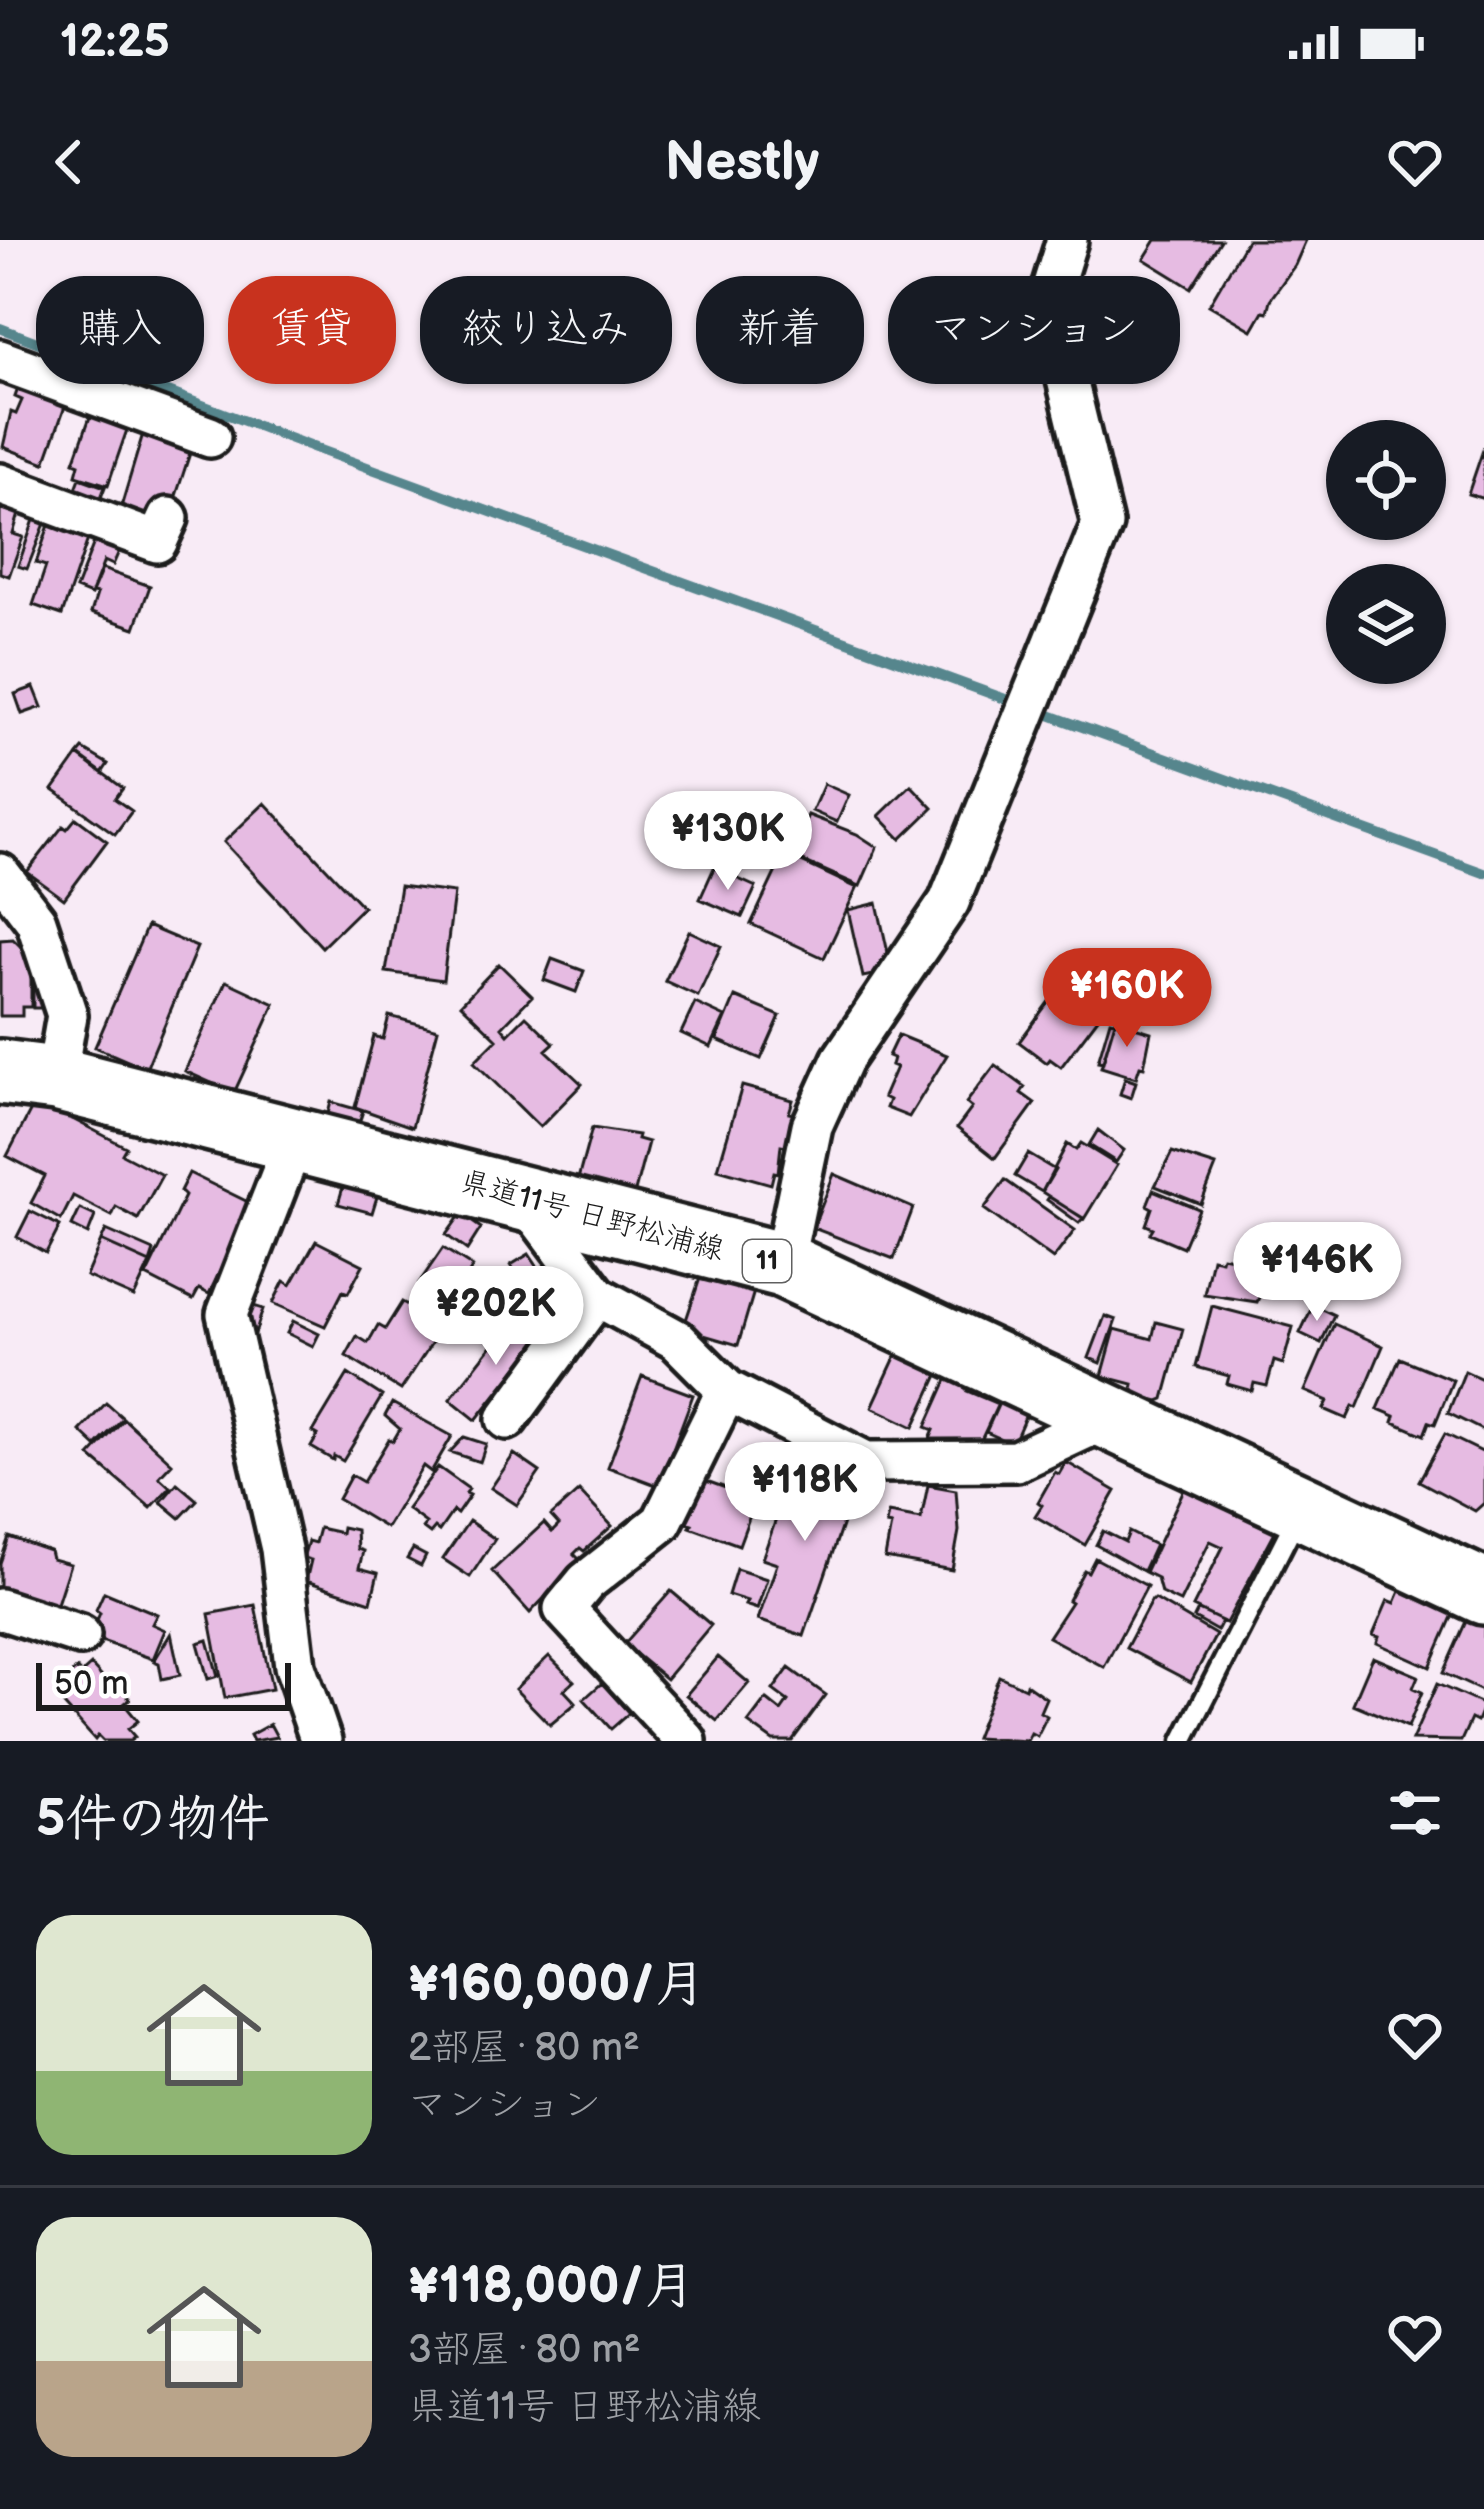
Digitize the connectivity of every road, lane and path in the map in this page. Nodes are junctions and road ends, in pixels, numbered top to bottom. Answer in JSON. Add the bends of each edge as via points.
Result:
{"nodes":[{"id":1,"x":1067,"y":240,"type":"edge"},
{"id":2,"x":0,"y":360,"type":"edge"},
{"id":3,"x":210,"y":437,"type":"dead end"},
{"id":4,"x":0,"y":484,"type":"edge"},
{"id":5,"x":168,"y":518,"type":"dead end"},
{"id":6,"x":0,"y":874,"type":"edge"},
{"id":7,"x":28,"y":1076,"type":"edge"},
{"id":8,"x":295,"y":1139,"type":"junction"},
{"id":9,"x":524,"y":1198,"type":"junction"},
{"id":10,"x":782,"y":1265,"type":"junction"},
{"id":11,"x":597,"y":1296,"type":"junction"},
{"id":12,"x":727,"y":1390,"type":"junction"},
{"id":13,"x":1108,"y":1418,"type":"junction"},
{"id":14,"x":507,"y":1419,"type":"dead end"},
{"id":15,"x":1301,"y":1509,"type":"junction"},
{"id":16,"x":1484,"y":1592,"type":"edge"},
{"id":17,"x":0,"y":1610,"type":"edge"},
{"id":18,"x":80,"y":1635,"type":"dead end"},
{"id":19,"x":321,"y":1741,"type":"edge"},
{"id":20,"x":686,"y":1741,"type":"edge"},
{"id":21,"x":1183,"y":1741,"type":"edge"}],
"edges":[{"from":1,"to":10,"type":"street","via":[[1048,301],[1102,524],[949,902],[842,1060],[812,1126]]},
{"from":2,"to":3,"type":"street"},
{"from":4,"to":5,"type":"street","via":[[157,542]]},
{"from":6,"to":7,"type":"street","via":[[36,921],[67,1015]]},
{"from":7,"to":8,"type":"main road","name":"県道11号 日野松浦線","number":"11"},
{"from":8,"to":9,"type":"main road","name":"県道11号 日野松浦線","number":"11"},
{"from":8,"to":19,"type":"street","via":[[227,1314],[281,1549],[295,1666]]},
{"from":9,"to":10,"type":"main road","name":"県道11号 日野松浦線","number":"11"},
{"from":9,"to":11,"type":"street"},
{"from":10,"to":13,"type":"main road","name":"県道11号 日野松浦線","number":"11"},
{"from":11,"to":12,"type":"street","via":[[677,1340]]},
{"from":11,"to":14,"type":"street"},
{"from":12,"to":13,"type":"street","via":[[866,1462],[1016,1461]]},
{"from":12,"to":20,"type":"street","via":[[662,1522],[564,1609]]},
{"from":13,"to":15,"type":"main road","name":"県道11号 日野松浦線","number":"11"},
{"from":15,"to":16,"type":"main road","name":"県道11号 日野松浦線","number":"11"},
{"from":15,"to":21,"type":"lane"},
{"from":17,"to":18,"type":"street"}]}
